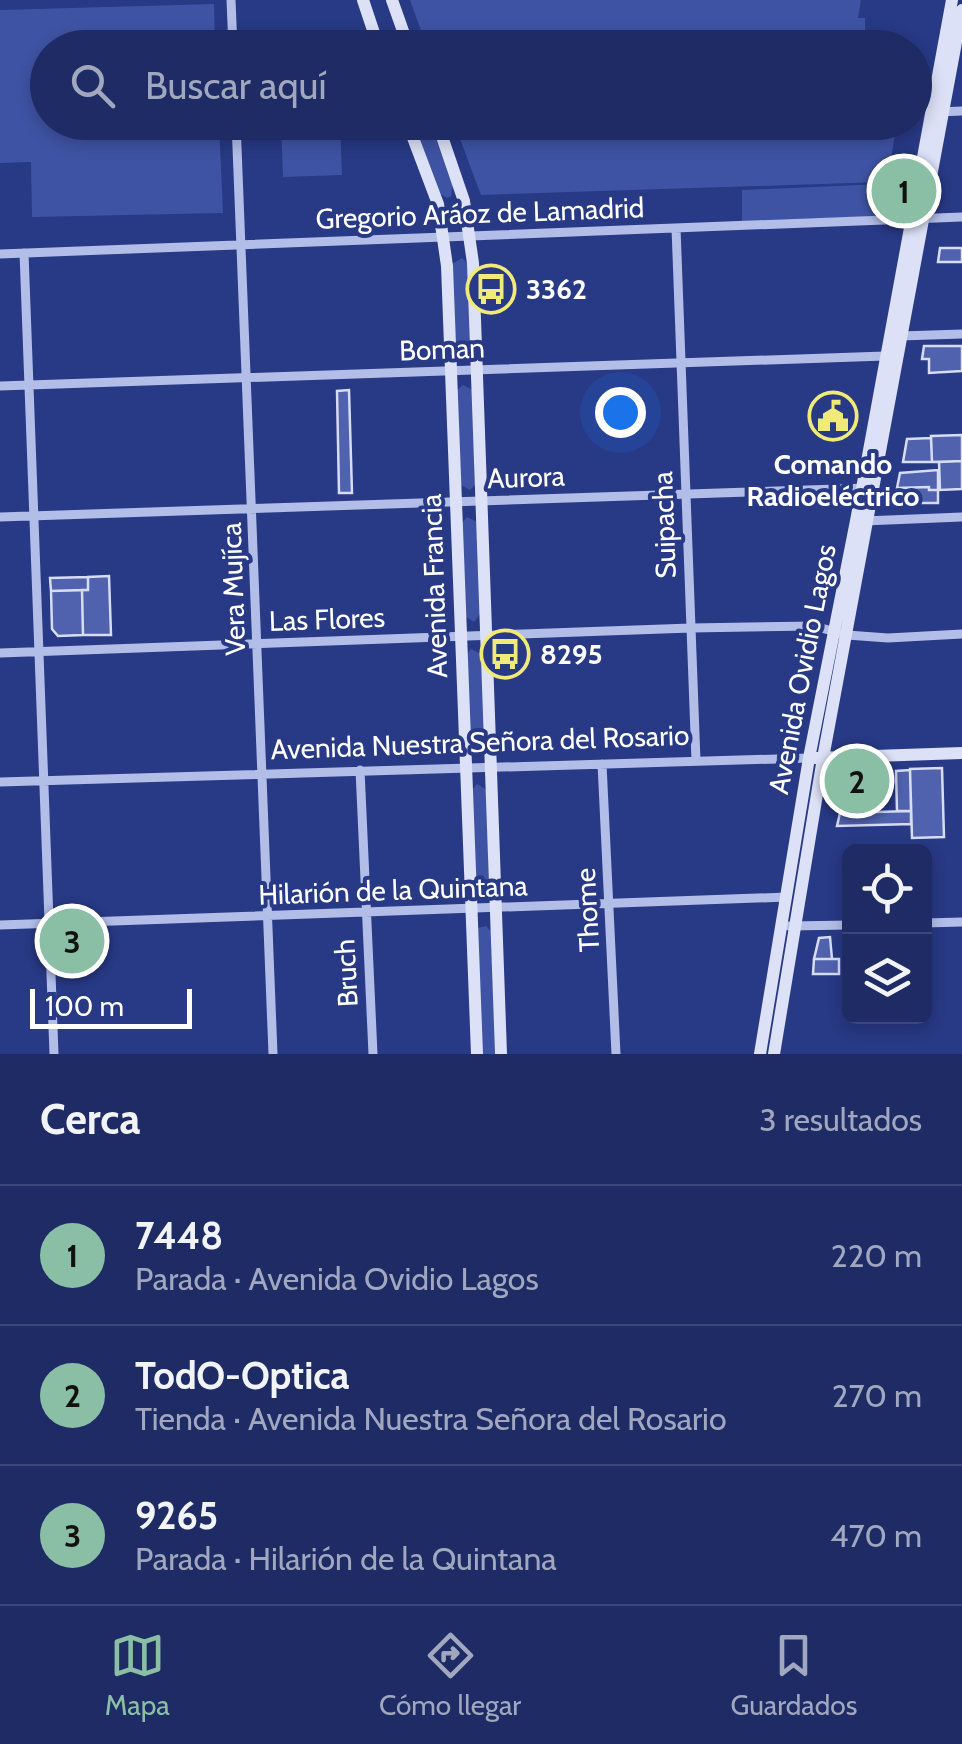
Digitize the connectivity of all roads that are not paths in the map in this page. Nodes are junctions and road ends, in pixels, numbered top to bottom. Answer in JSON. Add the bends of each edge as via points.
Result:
{"nodes":[{"id":1,"x":231,"y":0,"type":"edge"},
{"id":2,"x":363,"y":0,"type":"edge"},
{"id":3,"x":392,"y":0,"type":"edge"},
{"id":4,"x":952,"y":0,"type":"edge"},
{"id":5,"x":962,"y":10,"type":"edge"},
{"id":6,"x":232,"y":30,"type":"edge"},
{"id":7,"x":373,"y":30,"type":"edge"},
{"id":8,"x":403,"y":30,"type":"edge"},
{"id":9,"x":962,"y":111,"type":"edge"},
{"id":10,"x":937,"y":112,"type":"junction"},
{"id":11,"x":932,"y":139,"type":"edge"},
{"id":12,"x":237,"y":140,"type":"edge"},
{"id":13,"x":414,"y":140,"type":"edge"},
{"id":14,"x":442,"y":140,"type":"edge"},
{"id":15,"x":932,"y":140,"type":"edge"},
{"id":16,"x":962,"y":217,"type":"edge"},
{"id":17,"x":917,"y":219,"type":"junction"},
{"id":18,"x":676,"y":228,"type":"junction"},
{"id":19,"x":470,"y":236,"type":"junction"},
{"id":20,"x":444,"y":237,"type":"junction"},
{"id":21,"x":241,"y":245,"type":"junction"},
{"id":22,"x":24,"y":253,"type":"junction"},
{"id":23,"x":0,"y":254,"type":"edge"},
{"id":24,"x":962,"y":334,"type":"edge"},
{"id":25,"x":895,"y":336,"type":"junction"},
{"id":26,"x":884,"y":356,"type":"junction"},
{"id":27,"x":680,"y":363,"type":"junction"},
{"id":28,"x":476,"y":370,"type":"junction"},
{"id":29,"x":451,"y":371,"type":"junction"},
{"id":30,"x":247,"y":378,"type":"junction"},
{"id":31,"x":29,"y":385,"type":"junction"},
{"id":32,"x":0,"y":386,"type":"edge"},
{"id":33,"x":868,"y":488,"type":"junction"},
{"id":34,"x":685,"y":493,"type":"junction"},
{"id":35,"x":481,"y":501,"type":"junction"},
{"id":36,"x":456,"y":502,"type":"junction"},
{"id":37,"x":252,"y":510,"type":"junction"},
{"id":38,"x":35,"y":515,"type":"junction"},
{"id":39,"x":0,"y":517,"type":"edge"},
{"id":40,"x":962,"y":517,"type":"edge"},
{"id":41,"x":862,"y":521,"type":"junction"},
{"id":42,"x":691,"y":628,"type":"junction"},
{"id":43,"x":841,"y":633,"type":"junction"},
{"id":44,"x":962,"y":634,"type":"edge"},
{"id":45,"x":486,"y":636,"type":"junction"},
{"id":46,"x":461,"y":637,"type":"junction"},
{"id":47,"x":258,"y":644,"type":"junction"},
{"id":48,"x":40,"y":652,"type":"junction"},
{"id":49,"x":0,"y":653,"type":"edge"},
{"id":50,"x":962,"y":753,"type":"edge"},
{"id":51,"x":816,"y":758,"type":"junction"},
{"id":52,"x":696,"y":761,"type":"junction"},
{"id":53,"x":602,"y":764,"type":"junction"},
{"id":54,"x":466,"y":767,"type":"junction"},
{"id":55,"x":490,"y":767,"type":"junction"},
{"id":56,"x":360,"y":770,"type":"junction"},
{"id":57,"x":262,"y":774,"type":"junction"},
{"id":58,"x":45,"y":780,"type":"junction"},
{"id":59,"x":0,"y":782,"type":"edge"},
{"id":60,"x":787,"y":897,"type":"junction"},
{"id":61,"x":610,"y":905,"type":"junction"},
{"id":62,"x":496,"y":909,"type":"junction"},
{"id":63,"x":472,"y":910,"type":"junction"},
{"id":64,"x":366,"y":913,"type":"junction"},
{"id":65,"x":269,"y":916,"type":"junction"},
{"id":66,"x":962,"y":922,"type":"edge"},
{"id":67,"x":49,"y":923,"type":"junction"},
{"id":68,"x":932,"y":923,"type":"edge"},
{"id":69,"x":0,"y":925,"type":"edge"},
{"id":70,"x":842,"y":925,"type":"edge"},
{"id":71,"x":788,"y":926,"type":"junction"},
{"id":72,"x":54,"y":1054,"type":"edge"},
{"id":73,"x":273,"y":1054,"type":"edge"},
{"id":74,"x":373,"y":1054,"type":"edge"},
{"id":75,"x":477,"y":1054,"type":"edge"},
{"id":76,"x":501,"y":1054,"type":"edge"},
{"id":77,"x":616,"y":1054,"type":"edge"},
{"id":78,"x":760,"y":1054,"type":"edge"},
{"id":79,"x":774,"y":1054,"type":"edge"}],
"edges":[{"from":1,"to":6,"type":"street"},
{"from":2,"to":7,"type":"street"},
{"from":3,"to":8,"type":"street"},
{"from":4,"to":10,"type":"street","name":"Avenida Ovidio Lagos"},
{"from":5,"to":10,"type":"street","name":"Avenida Ovidio Lagos"},
{"from":9,"to":10,"type":"street"},
{"from":10,"to":11,"type":"street","name":"Avenida Ovidio Lagos"},
{"from":12,"to":21,"type":"street","name":"Vera Mujíca"},
{"from":13,"to":20,"type":"street","name":"Avenida Francia"},
{"from":14,"to":19,"type":"street","name":"Avenida Francia"},
{"from":15,"to":17,"type":"street","name":"Avenida Ovidio Lagos"},
{"from":16,"to":17,"type":"street","name":"Gregorio Aráoz de Lamadrid"},
{"from":17,"to":18,"type":"street","name":"Gregorio Aráoz de Lamadrid"},
{"from":17,"to":25,"type":"street","name":"Avenida Ovidio Lagos"},
{"from":18,"to":19,"type":"street","name":"Gregorio Aráoz de Lamadrid"},
{"from":18,"to":27,"type":"street","name":"Suipacha"},
{"from":19,"to":20,"type":"street","name":"Gregorio Aráoz de Lamadrid"},
{"from":19,"to":28,"type":"street","name":"Avenida Francia"},
{"from":20,"to":21,"type":"street","name":"Gregorio Aráoz de Lamadrid"},
{"from":20,"to":29,"type":"street","name":"Avenida Francia"},
{"from":21,"to":22,"type":"street","name":"Gregorio Aráoz de Lamadrid"},
{"from":21,"to":30,"type":"street","name":"Vera Mujíca"},
{"from":22,"to":23,"type":"street","name":"Gregorio Aráoz de Lamadrid"},
{"from":22,"to":31,"type":"street"},
{"from":24,"to":25,"type":"street"},
{"from":25,"to":26,"type":"street","name":"Avenida Ovidio Lagos"},
{"from":25,"to":33,"type":"street","name":"Avenida Ovidio Lagos"},
{"from":26,"to":27,"type":"street","name":"Boman"},
{"from":26,"to":33,"type":"street","name":"Avenida Ovidio Lagos"},
{"from":27,"to":28,"type":"street","name":"Boman"},
{"from":27,"to":34,"type":"street","name":"Suipacha"},
{"from":28,"to":29,"type":"street","name":"Boman"},
{"from":28,"to":35,"type":"street","name":"Avenida Francia"},
{"from":29,"to":30,"type":"street","name":"Boman"},
{"from":29,"to":36,"type":"street","name":"Avenida Francia"},
{"from":30,"to":31,"type":"street","name":"Boman"},
{"from":30,"to":37,"type":"street","name":"Vera Mujíca"},
{"from":31,"to":32,"type":"street","name":"Boman"},
{"from":31,"to":38,"type":"street"},
{"from":33,"to":34,"type":"street","name":"Aurora"},
{"from":33,"to":41,"type":"street","name":"Avenida Ovidio Lagos"},
{"from":34,"to":35,"type":"street","name":"Aurora"},
{"from":34,"to":42,"type":"street","name":"Suipacha"},
{"from":35,"to":36,"type":"street","name":"Aurora"},
{"from":35,"to":45,"type":"street","name":"Avenida Francia"},
{"from":36,"to":37,"type":"street","name":"Aurora"},
{"from":36,"to":46,"type":"street","name":"Avenida Francia"},
{"from":37,"to":38,"type":"street","name":"Aurora"},
{"from":37,"to":47,"type":"street","name":"Vera Mujíca"},
{"from":38,"to":39,"type":"street","name":"Aurora"},
{"from":38,"to":48,"type":"street"},
{"from":40,"to":41,"type":"street"},
{"from":41,"to":43,"type":"street","name":"Avenida Ovidio Lagos"},
{"from":42,"to":43,"type":"street","name":"Las Flores","via":[[814,626]]},
{"from":42,"to":45,"type":"street","name":"Las Flores"},
{"from":42,"to":52,"type":"street","name":"Suipacha"},
{"from":43,"to":44,"type":"street","name":"Las Flores"},
{"from":43,"to":51,"type":"street","name":"Avenida Ovidio Lagos"},
{"from":45,"to":46,"type":"street","name":"Las Flores"},
{"from":45,"to":55,"type":"street","name":"Avenida Francia"},
{"from":46,"to":47,"type":"street","name":"Las Flores"},
{"from":46,"to":54,"type":"street","name":"Avenida Francia"},
{"from":47,"to":48,"type":"street","name":"Las Flores"},
{"from":47,"to":57,"type":"street","name":"Vera Mujíca"},
{"from":48,"to":49,"type":"street","name":"Las Flores"},
{"from":48,"to":58,"type":"street"},
{"from":50,"to":51,"type":"street","name":"Avenida Nuestra Señora del Rosario"},
{"from":51,"to":52,"type":"street","name":"Avenida Nuestra Señora del Rosario"},
{"from":51,"to":60,"type":"street","name":"Avenida Ovidio Lagos"},
{"from":51,"to":71,"type":"street","name":"Avenida Ovidio Lagos"},
{"from":52,"to":53,"type":"street","name":"Avenida Nuestra Señora del Rosario"},
{"from":53,"to":55,"type":"street","name":"Avenida Nuestra Señora del Rosario"},
{"from":53,"to":61,"type":"street","name":"Thome"},
{"from":54,"to":55,"type":"street","name":"Avenida Nuestra Señora del Rosario"},
{"from":54,"to":56,"type":"street","name":"Avenida Nuestra Señora del Rosario"},
{"from":54,"to":63,"type":"street","name":"Avenida Francia"},
{"from":55,"to":62,"type":"street","name":"Avenida Francia"},
{"from":56,"to":57,"type":"street","name":"Avenida Nuestra Señora del Rosario"},
{"from":56,"to":64,"type":"street","name":"Bruch"},
{"from":57,"to":58,"type":"street","name":"Avenida Nuestra Señora del Rosario"},
{"from":57,"to":65,"type":"street","name":"Vera Mujíca"},
{"from":58,"to":59,"type":"street","name":"Avenida Nuestra Señora del Rosario"},
{"from":58,"to":67,"type":"street"},
{"from":60,"to":61,"type":"street","name":"Hilarión de la Quintana"},
{"from":60,"to":71,"type":"street","name":"Avenida Ovidio Lagos"},
{"from":61,"to":62,"type":"street","name":"Hilarión de la Quintana"},
{"from":61,"to":77,"type":"street","name":"Thome"},
{"from":62,"to":63,"type":"street","name":"Hilarión de la Quintana"},
{"from":62,"to":76,"type":"street","name":"Avenida Francia"},
{"from":63,"to":64,"type":"street","name":"Hilarión de la Quintana"},
{"from":63,"to":75,"type":"street","name":"Avenida Francia"},
{"from":64,"to":65,"type":"street","name":"Hilarión de la Quintana"},
{"from":64,"to":74,"type":"street","name":"Bruch"},
{"from":65,"to":67,"type":"street","name":"Hilarión de la Quintana"},
{"from":65,"to":73,"type":"street","name":"Vera Mujíca"},
{"from":66,"to":68,"type":"street"},
{"from":67,"to":69,"type":"street","name":"Hilarión de la Quintana"},
{"from":67,"to":72,"type":"street"},
{"from":70,"to":71,"type":"street"},
{"from":71,"to":78,"type":"street","name":"Avenida Ovidio Lagos"},
{"from":71,"to":79,"type":"street","name":"Avenida Ovidio Lagos"}]}
